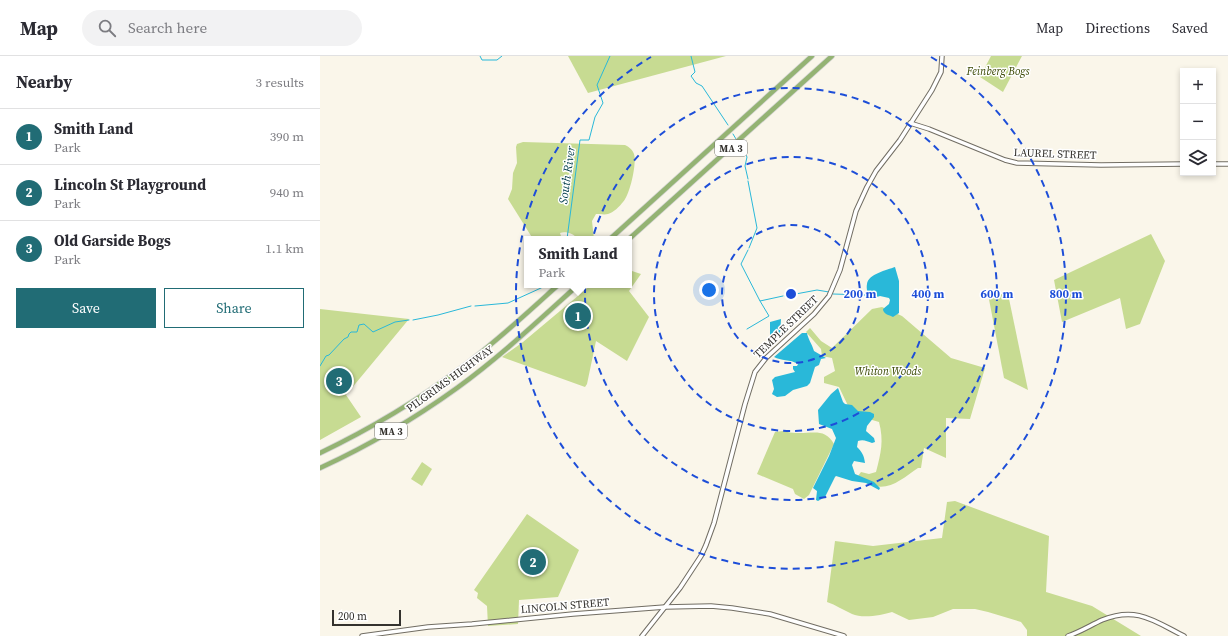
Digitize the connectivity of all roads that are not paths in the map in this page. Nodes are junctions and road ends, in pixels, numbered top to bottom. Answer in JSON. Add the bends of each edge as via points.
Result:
{"nodes":[{"id":1,"x":812,"y":56,"type":"edge"},
{"id":2,"x":832,"y":56,"type":"edge"},
{"id":3,"x":942,"y":56,"type":"edge"},
{"id":4,"x":915,"y":116,"type":"junction"},
{"id":5,"x":910,"y":123,"type":"junction"},
{"id":6,"x":919,"y":125,"type":"junction"},
{"id":7,"x":1180,"y":164,"type":"edge"},
{"id":8,"x":1216,"y":164,"type":"edge"},
{"id":9,"x":1228,"y":164,"type":"edge"},
{"id":10,"x":613,"y":236,"type":"edge"},
{"id":11,"x":632,"y":236,"type":"edge"},
{"id":12,"x":555,"y":288,"type":"edge"},
{"id":13,"x":575,"y":288,"type":"edge"},
{"id":14,"x":320,"y":453,"type":"edge"},
{"id":15,"x":320,"y":468,"type":"edge"},
{"id":16,"x":665,"y":607,"type":"junction"},
{"id":17,"x":362,"y":636,"type":"edge"},
{"id":18,"x":642,"y":636,"type":"edge"},
{"id":19,"x":844,"y":636,"type":"edge"},
{"id":20,"x":1068,"y":636,"type":"edge"},
{"id":21,"x":1184,"y":636,"type":"edge"}],
"edges":[{"from":1,"to":10,"type":"highway","number":"MA 3"},
{"from":2,"to":11,"type":"highway","number":"MA 3"},
{"from":3,"to":4,"type":"main road","name":"TEMPLE STREET","via":[[939,76]]},
{"from":4,"to":5,"type":"main road","name":"TEMPLE STREET"},
{"from":4,"to":6,"type":"main road"},
{"from":5,"to":6,"type":"main road","name":"LAUREL STREET"},
{"from":5,"to":16,"type":"main road","name":"TEMPLE STREET","via":[[876,171],[859,203],[842,266],[829,296],[814,314],[762,361],[755,372],[710,537],[689,575]]},
{"from":6,"to":7,"type":"main road","name":"LAUREL STREET","via":[[1018,163]]},
{"from":8,"to":9,"type":"main road"},
{"from":12,"to":14,"type":"highway","name":"PILGRIMS HIGHWAY","number":"MA 3","via":[[504,334],[446,379],[378,423]]},
{"from":13,"to":15,"type":"highway","name":"PILGRIMS HIGHWAY","number":"MA 3","via":[[458,387],[394,429]]},
{"from":16,"to":17,"type":"main road","name":"LINCOLN STREET","via":[[428,626]]},
{"from":16,"to":18,"type":"main road","name":"TEMPLE STREET"},
{"from":16,"to":19,"type":"main road","name":"LINCOLN STREET","via":[[719,606],[770,614]]},
{"from":20,"to":21,"type":"main road","via":[[1107,618],[1126,614],[1146,617]]}]}
